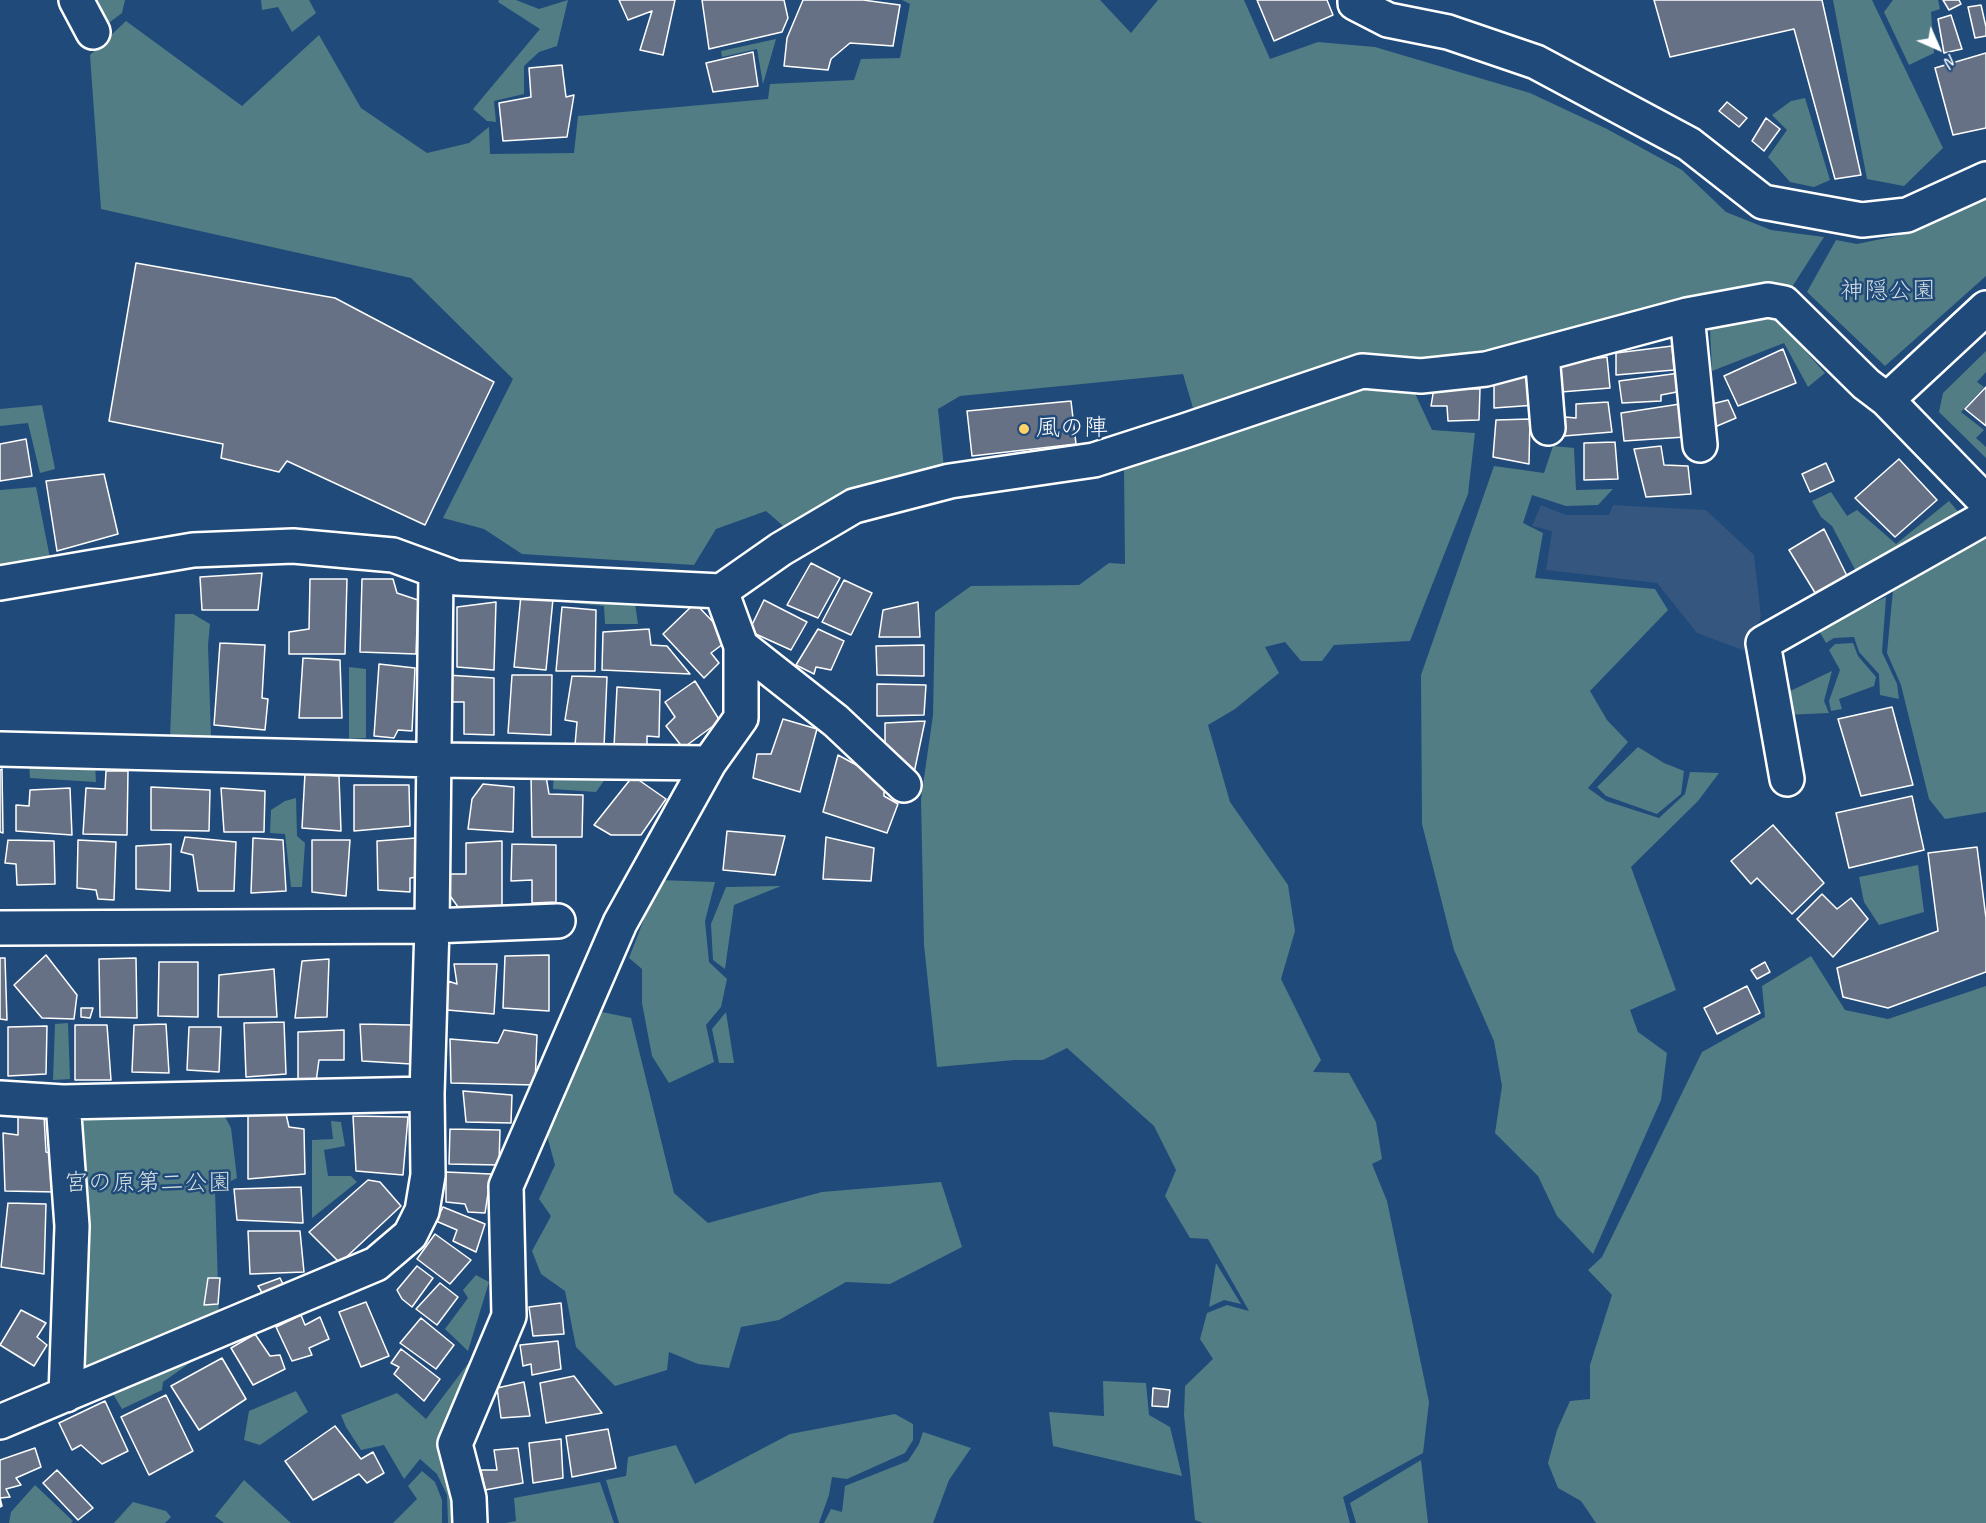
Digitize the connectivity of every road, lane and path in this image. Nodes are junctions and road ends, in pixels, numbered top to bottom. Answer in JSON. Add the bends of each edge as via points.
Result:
{"nodes":[{"id":1,"x":76,"y":0,"type":"edge"},
{"id":2,"x":1354,"y":0,"type":"edge"},
{"id":3,"x":93,"y":32,"type":"dead end"},
{"id":4,"x":1986,"y":179,"type":"edge"},
{"id":5,"x":1986,"y":308,"type":"edge"},
{"id":6,"x":1687,"y":315,"type":"junction"},
{"id":7,"x":1542,"y":354,"type":"junction"},
{"id":8,"x":1887,"y":400,"type":"junction"},
{"id":9,"x":1548,"y":428,"type":"dead end"},
{"id":10,"x":1700,"y":445,"type":"dead end"},
{"id":11,"x":1986,"y":502,"type":"edge"},
{"id":12,"x":1986,"y":517,"type":"edge"},
{"id":13,"x":436,"y":571,"type":"junction"},
{"id":14,"x":0,"y":583,"type":"edge"},
{"id":15,"x":721,"y":591,"type":"junction"},
{"id":16,"x":741,"y":646,"type":"junction"},
{"id":17,"x":0,"y":749,"type":"edge"},
{"id":18,"x":433,"y":760,"type":"junction"},
{"id":19,"x":710,"y":763,"type":"junction"},
{"id":20,"x":1787,"y":779,"type":"dead end"},
{"id":21,"x":904,"y":785,"type":"dead end"},
{"id":22,"x":558,"y":921,"type":"dead end"},
{"id":23,"x":432,"y":926,"type":"junction"},
{"id":24,"x":0,"y":928,"type":"edge"},
{"id":25,"x":427,"y":1094,"type":"junction"},
{"id":26,"x":0,"y":1098,"type":"edge"},
{"id":27,"x":63,"y":1102,"type":"junction"},
{"id":28,"x":66,"y":1395,"type":"junction"},
{"id":29,"x":0,"y":1422,"type":"edge"},
{"id":30,"x":470,"y":1523,"type":"edge"}],
"edges":[{"from":1,"to":3,"type":"street"},
{"from":2,"to":4,"type":"street","via":[[1388,20],[1448,32],[1536,62],[1689,144],[1762,202],[1862,220],[1907,215]]},
{"from":5,"to":8,"type":"street"},
{"from":6,"to":7,"type":"street"},
{"from":6,"to":8,"type":"street","via":[[1768,300],[1784,303]]},
{"from":6,"to":10,"type":"street"},
{"from":7,"to":9,"type":"street"},
{"from":7,"to":15,"type":"street","via":[[1486,369],[1421,376],[1362,371],[1094,460],[950,481],[854,506],[781,549]]},
{"from":8,"to":11,"type":"street"},
{"from":12,"to":20,"type":"street","via":[[1763,643]]},
{"from":13,"to":14,"type":"street","via":[[393,555],[293,546],[193,550]]},
{"from":13,"to":15,"type":"street","via":[[456,578]]},
{"from":13,"to":18,"type":"street"},
{"from":15,"to":16,"type":"street"},
{"from":16,"to":19,"type":"street","via":[[741,718]]},
{"from":16,"to":21,"type":"street","via":[[836,721]]},
{"from":17,"to":18,"type":"street"},
{"from":18,"to":19,"type":"street"},
{"from":18,"to":23,"type":"street"},
{"from":19,"to":30,"type":"street","via":[[620,923],[506,1186],[508,1316],[455,1444],[469,1498]]},
{"from":22,"to":23,"type":"street"},
{"from":23,"to":24,"type":"street"},
{"from":23,"to":25,"type":"street"},
{"from":25,"to":27,"type":"street"},
{"from":25,"to":28,"type":"street","via":[[428,1175],[422,1211],[410,1235],[376,1264]]},
{"from":26,"to":27,"type":"street"},
{"from":27,"to":28,"type":"street","via":[[72,1226]]},
{"from":28,"to":29,"type":"street"}]}
